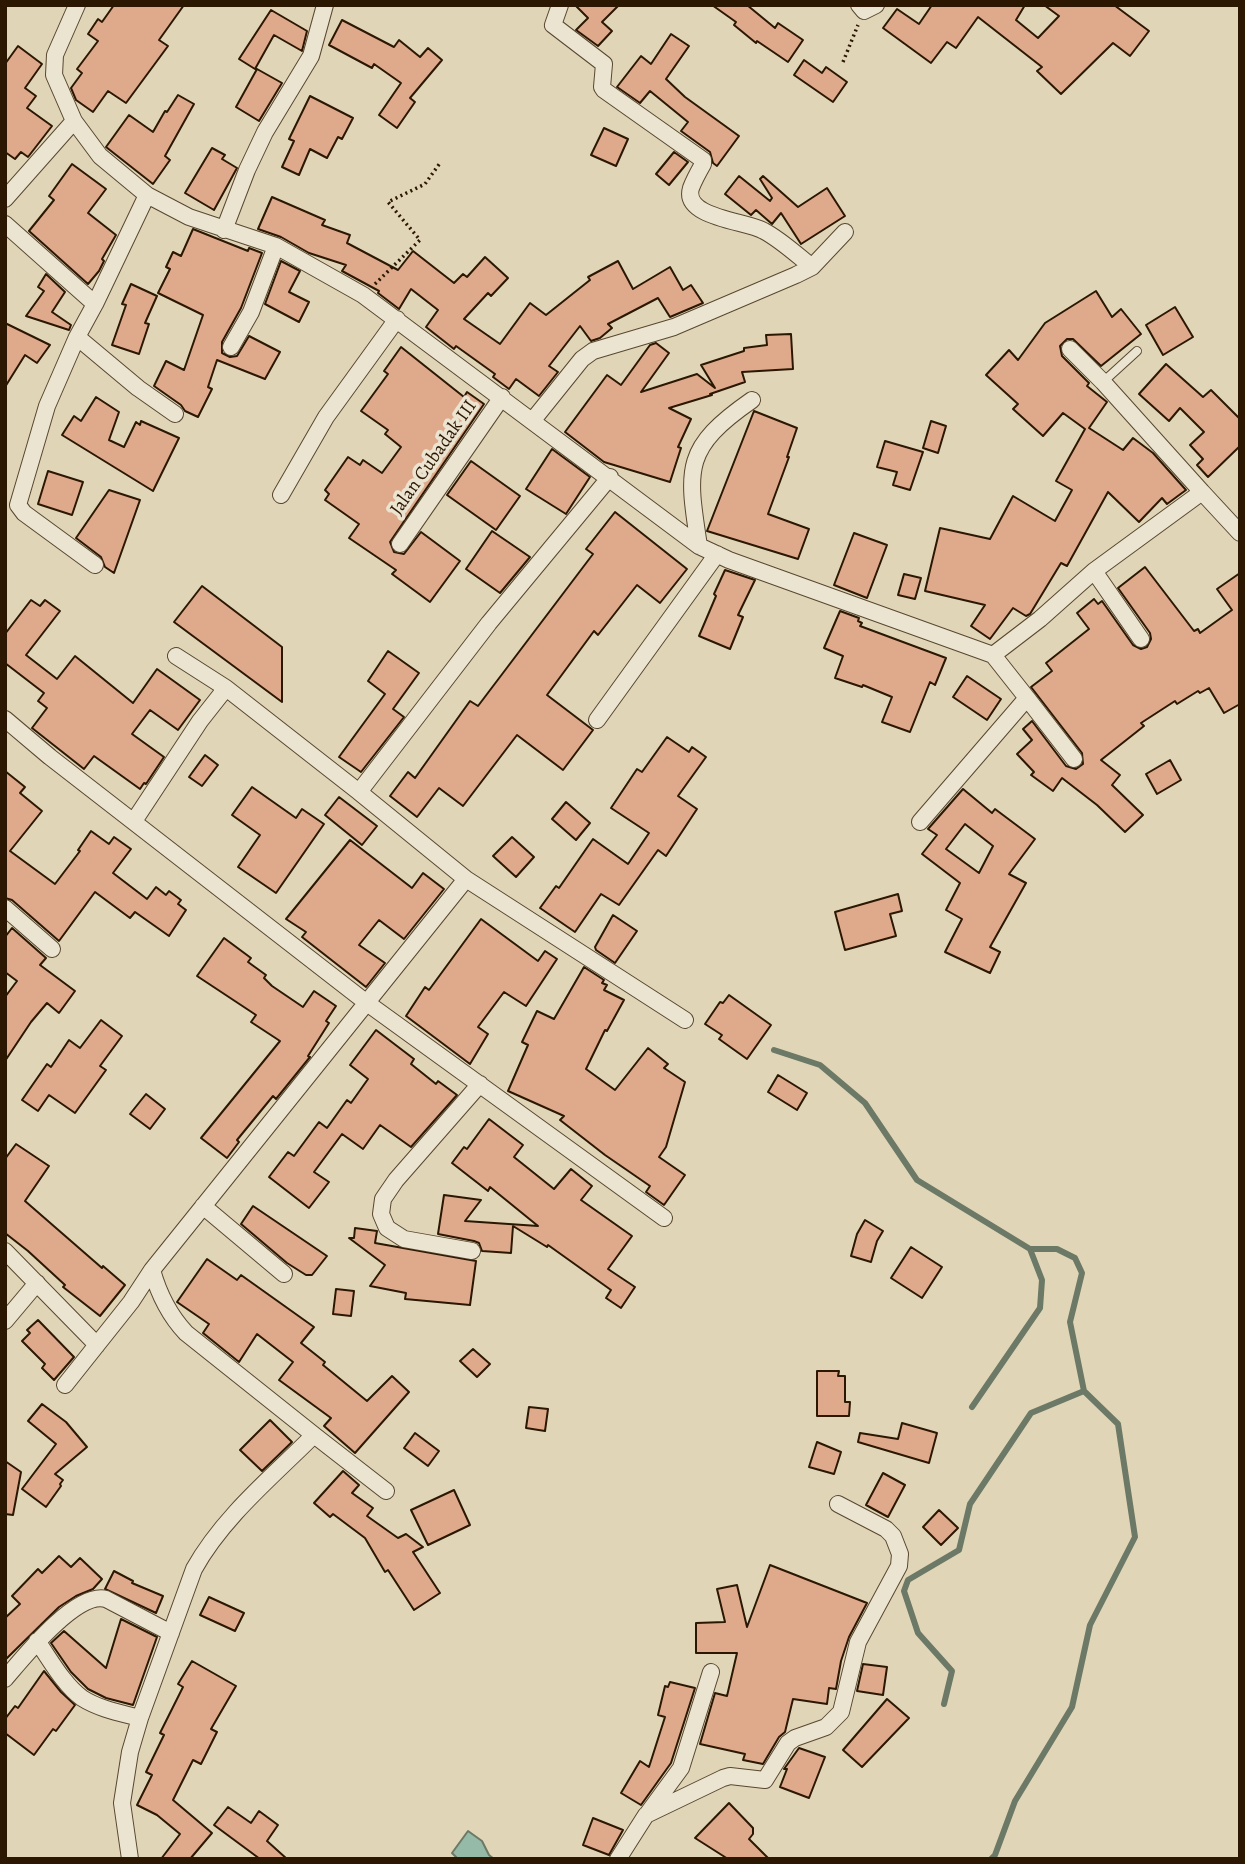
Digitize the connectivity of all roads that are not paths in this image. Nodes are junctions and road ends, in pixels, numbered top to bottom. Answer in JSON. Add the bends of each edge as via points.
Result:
{"nodes":[{"id":1,"x":77,"y":5,"type":"edge"},
{"id":2,"x":325,"y":5,"type":"edge"},
{"id":3,"x":560,"y":5,"type":"edge"},
{"id":4,"x":74,"y":121,"type":"junction"},
{"id":5,"x":147,"y":195,"type":"junction"},
{"id":6,"x":5,"y":199,"type":"edge"},
{"id":7,"x":5,"y":224,"type":"edge"},
{"id":8,"x":224,"y":230,"type":"junction"},
{"id":9,"x":845,"y":232,"type":"dead end"},
{"id":10,"x":276,"y":246,"type":"junction"},
{"id":11,"x":812,"y":267,"type":"junction"},
{"id":12,"x":95,"y":303,"type":"junction"},
{"id":13,"x":397,"y":320,"type":"junction"},
{"id":14,"x":77,"y":337,"type":"junction"},
{"id":15,"x":231,"y":347,"type":"dead end"},
{"id":16,"x":1070,"y":349,"type":"dead end"},
{"id":17,"x":1138,"y":351,"type":"dead end"},
{"id":18,"x":1103,"y":382,"type":"junction"},
{"id":19,"x":502,"y":397,"type":"junction"},
{"id":20,"x":752,"y":400,"type":"dead end"},
{"id":21,"x":174,"y":414,"type":"dead end"},
{"id":22,"x":533,"y":420,"type":"junction"},
{"id":23,"x":610,"y":477,"type":"junction"},
{"id":24,"x":1202,"y":492,"type":"junction"},
{"id":25,"x":281,"y":495,"type":"dead end"},
{"id":26,"x":1240,"y":533,"type":"edge"},
{"id":27,"x":400,"y":544,"type":"dead end"},
{"id":28,"x":699,"y":546,"type":"junction"},
{"id":29,"x":717,"y":554,"type":"junction"},
{"id":30,"x":95,"y":565,"type":"dead end"},
{"id":31,"x":1094,"y":571,"type":"junction"},
{"id":32,"x":1141,"y":639,"type":"dead end"},
{"id":33,"x":993,"y":655,"type":"junction"},
{"id":34,"x":176,"y":656,"type":"dead end"},
{"id":35,"x":226,"y":688,"type":"junction"},
{"id":36,"x":1027,"y":698,"type":"junction"},
{"id":37,"x":5,"y":719,"type":"edge"},
{"id":38,"x":597,"y":720,"type":"dead end"},
{"id":39,"x":1074,"y":759,"type":"dead end"},
{"id":40,"x":359,"y":792,"type":"junction"},
{"id":41,"x":134,"y":821,"type":"junction"},
{"id":42,"x":920,"y":822,"type":"dead end"},
{"id":43,"x":466,"y":879,"type":"junction"},
{"id":44,"x":5,"y":908,"type":"edge"},
{"id":45,"x":52,"y":949,"type":"dead end"},
{"id":46,"x":367,"y":1003,"type":"junction"},
{"id":47,"x":685,"y":1020,"type":"dead end"},
{"id":48,"x":480,"y":1084,"type":"junction"},
{"id":49,"x":203,"y":1206,"type":"junction"},
{"id":50,"x":664,"y":1218,"type":"dead end"},
{"id":51,"x":5,"y":1251,"type":"edge"},
{"id":52,"x":472,"y":1251,"type":"dead end"},
{"id":53,"x":152,"y":1270,"type":"junction"},
{"id":54,"x":284,"y":1274,"type":"dead end"},
{"id":55,"x":37,"y":1283,"type":"junction"},
{"id":56,"x":5,"y":1321,"type":"edge"},
{"id":57,"x":97,"y":1345,"type":"junction"},
{"id":58,"x":65,"y":1385,"type":"dead end"},
{"id":59,"x":314,"y":1435,"type":"junction"},
{"id":60,"x":386,"y":1491,"type":"dead end"},
{"id":61,"x":838,"y":1504,"type":"dead end"},
{"id":62,"x":171,"y":1633,"type":"junction"},
{"id":63,"x":37,"y":1641,"type":"junction"},
{"id":64,"x":711,"y":1672,"type":"dead end"},
{"id":65,"x":5,"y":1679,"type":"edge"},
{"id":66,"x":140,"y":1718,"type":"junction"},
{"id":67,"x":646,"y":1815,"type":"junction"},
{"id":68,"x":130,"y":1859,"type":"edge"},
{"id":69,"x":618,"y":1859,"type":"edge"}],
"edges":[{"from":1,"to":4,"type":"street","via":[[53,64]]},
{"from":2,"to":8,"type":"street","via":[[311,56],[265,132]]},
{"from":3,"to":11,"type":"street","via":[[553,25],[604,64],[604,90],[702,160],[691,188],[695,206],[762,229]]},
{"from":4,"to":5,"type":"street","via":[[100,156]]},
{"from":4,"to":6,"type":"street"},
{"from":5,"to":8,"type":"street"},
{"from":5,"to":12,"type":"street"},
{"from":7,"to":12,"type":"street"},
{"from":8,"to":10,"type":"street"},
{"from":9,"to":11,"type":"street"},
{"from":10,"to":13,"type":"street","via":[[363,295]]},
{"from":10,"to":15,"type":"street","via":[[251,313]]},
{"from":11,"to":22,"type":"street","via":[[674,327],[593,351]]},
{"from":12,"to":14,"type":"street"},
{"from":13,"to":19,"type":"street"},
{"from":13,"to":25,"type":"street","via":[[326,417]]},
{"from":14,"to":21,"type":"street"},
{"from":14,"to":30,"type":"street","via":[[47,406],[18,505]]},
{"from":16,"to":18,"type":"street"},
{"from":17,"to":18,"type":"lane"},
{"from":18,"to":24,"type":"street"},
{"from":19,"to":22,"type":"street"},
{"from":19,"to":27,"type":"street","name":"Jalan Cubadak III"},
{"from":20,"to":28,"type":"street","via":[[710,434],[693,466],[692,503]]},
{"from":22,"to":23,"type":"street"},
{"from":23,"to":28,"type":"street"},
{"from":23,"to":40,"type":"street","via":[[489,623]]},
{"from":24,"to":26,"type":"street"},
{"from":24,"to":31,"type":"street"},
{"from":28,"to":29,"type":"street"},
{"from":29,"to":33,"type":"street"},
{"from":29,"to":38,"type":"street"},
{"from":31,"to":32,"type":"street"},
{"from":31,"to":33,"type":"street"},
{"from":33,"to":36,"type":"street"},
{"from":34,"to":35,"type":"street"},
{"from":35,"to":40,"type":"street"},
{"from":35,"to":41,"type":"street"},
{"from":36,"to":39,"type":"street"},
{"from":36,"to":42,"type":"street"},
{"from":37,"to":41,"type":"street"},
{"from":40,"to":43,"type":"street"},
{"from":41,"to":46,"type":"street"},
{"from":43,"to":46,"type":"street"},
{"from":43,"to":47,"type":"street"},
{"from":44,"to":45,"type":"street"},
{"from":46,"to":48,"type":"street"},
{"from":46,"to":49,"type":"street"},
{"from":48,"to":50,"type":"street"},
{"from":48,"to":52,"type":"street","via":[[396,1180],[383,1199],[381,1214],[387,1228],[404,1239]]},
{"from":49,"to":53,"type":"street"},
{"from":49,"to":54,"type":"street"},
{"from":51,"to":55,"type":"street"},
{"from":53,"to":57,"type":"street"},
{"from":53,"to":59,"type":"street","via":[[164,1303],[180,1327]]},
{"from":55,"to":56,"type":"street"},
{"from":55,"to":57,"type":"street"},
{"from":57,"to":58,"type":"street"},
{"from":59,"to":60,"type":"street"},
{"from":59,"to":62,"type":"street","via":[[240,1509],[202,1555]]},
{"from":61,"to":67,"type":"street","via":[[886,1529],[900,1554],[899,1566],[858,1642],[841,1712],[826,1727],[788,1743],[765,1780],[723,1778]]},
{"from":62,"to":63,"type":"street","via":[[97,1598],[64,1617]]},
{"from":62,"to":66,"type":"street"},
{"from":63,"to":65,"type":"street"},
{"from":63,"to":66,"type":"street","via":[[83,1698]]},
{"from":64,"to":67,"type":"street","via":[[681,1768]]},
{"from":66,"to":68,"type":"street","via":[[122,1803]]},
{"from":67,"to":69,"type":"street"}]}
